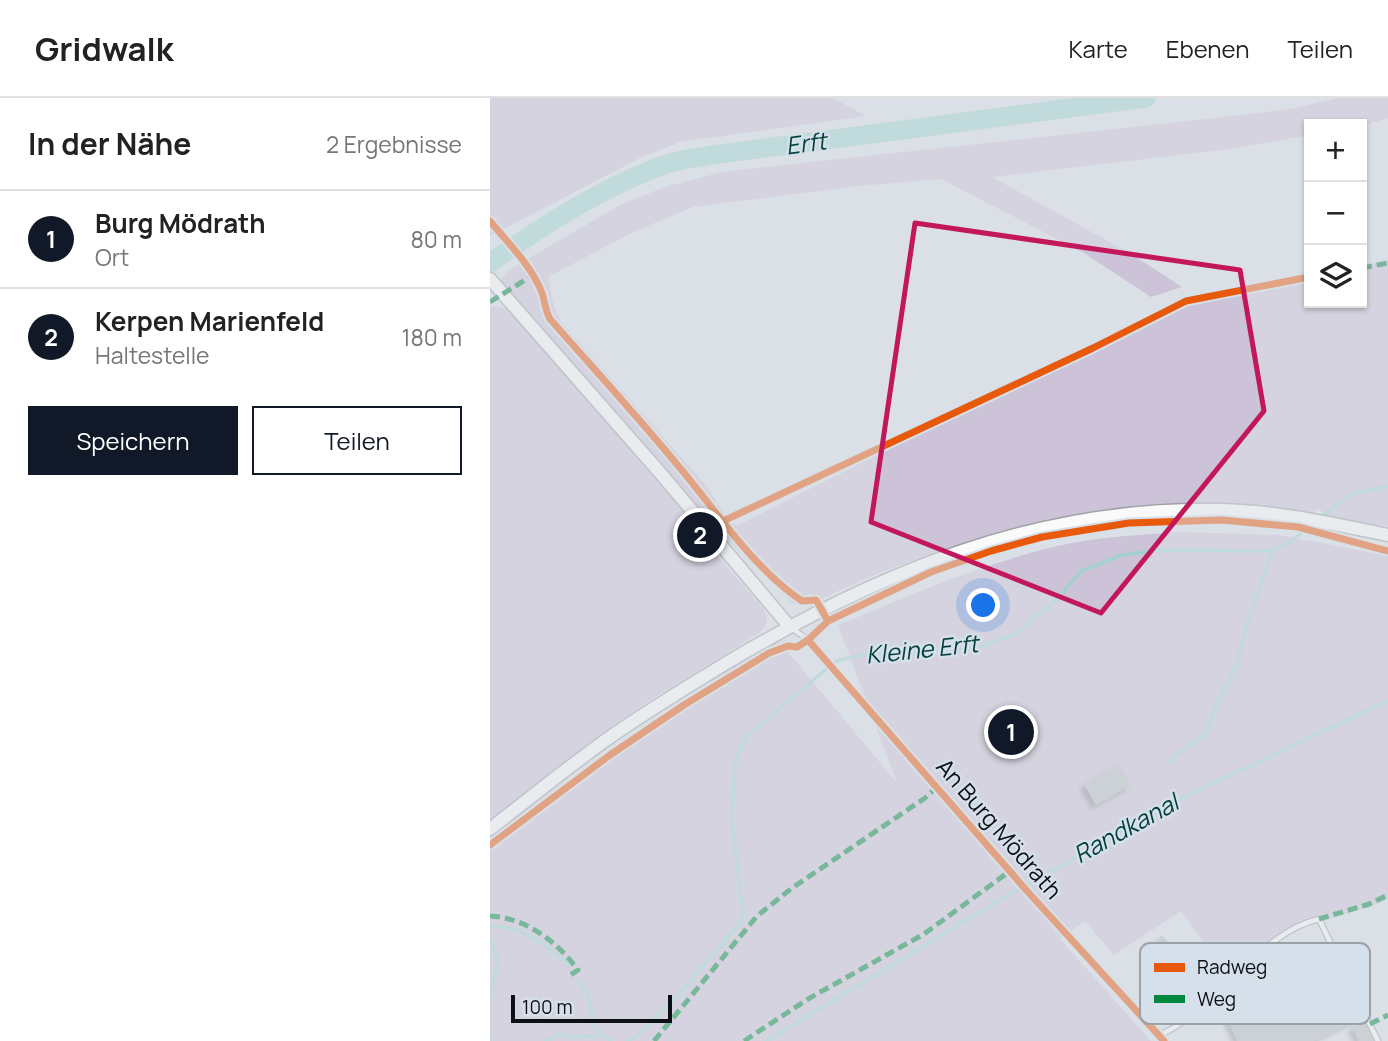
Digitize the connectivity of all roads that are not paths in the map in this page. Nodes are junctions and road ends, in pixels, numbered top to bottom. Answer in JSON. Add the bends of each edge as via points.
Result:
{"nodes":[{"id":1,"x":492,"y":282,"type":"edge"},
{"id":2,"x":1388,"y":535,"type":"edge"},
{"id":3,"x":789,"y":626,"type":"junction"},
{"id":4,"x":490,"y":829,"type":"edge"},
{"id":5,"x":1272,"y":943,"type":"edge"},
{"id":6,"x":1331,"y":943,"type":"edge"},
{"id":7,"x":1140,"y":1015,"type":"edge"},
{"id":8,"x":1148,"y":1024,"type":"edge"},
{"id":9,"x":1180,"y":1024,"type":"edge"},
{"id":10,"x":1370,"y":1024,"type":"edge"},
{"id":11,"x":1159,"y":1036,"type":"junction"},
{"id":12,"x":1164,"y":1041,"type":"edge"},
{"id":13,"x":1378,"y":1041,"type":"edge"}],
"edges":[{"from":1,"to":3,"type":"main road"},
{"from":2,"to":3,"type":"main road","via":[[1259,512],[1127,513],[1055,524],[988,542],[911,569]]},
{"from":3,"to":4,"type":"main road","via":[[599,745]]},
{"from":3,"to":7,"type":"lane","name":"An Burg Mödrath","via":[[808,640]]},
{"from":5,"to":6,"type":"lane","via":[[1300,923],[1319,919]]},
{"from":8,"to":11,"type":"lane","name":"An Burg Mödrath"},
{"from":9,"to":11,"type":"lane"},
{"from":10,"to":13,"type":"lane"},
{"from":11,"to":12,"type":"lane","name":"An Burg Mödrath"}]}
